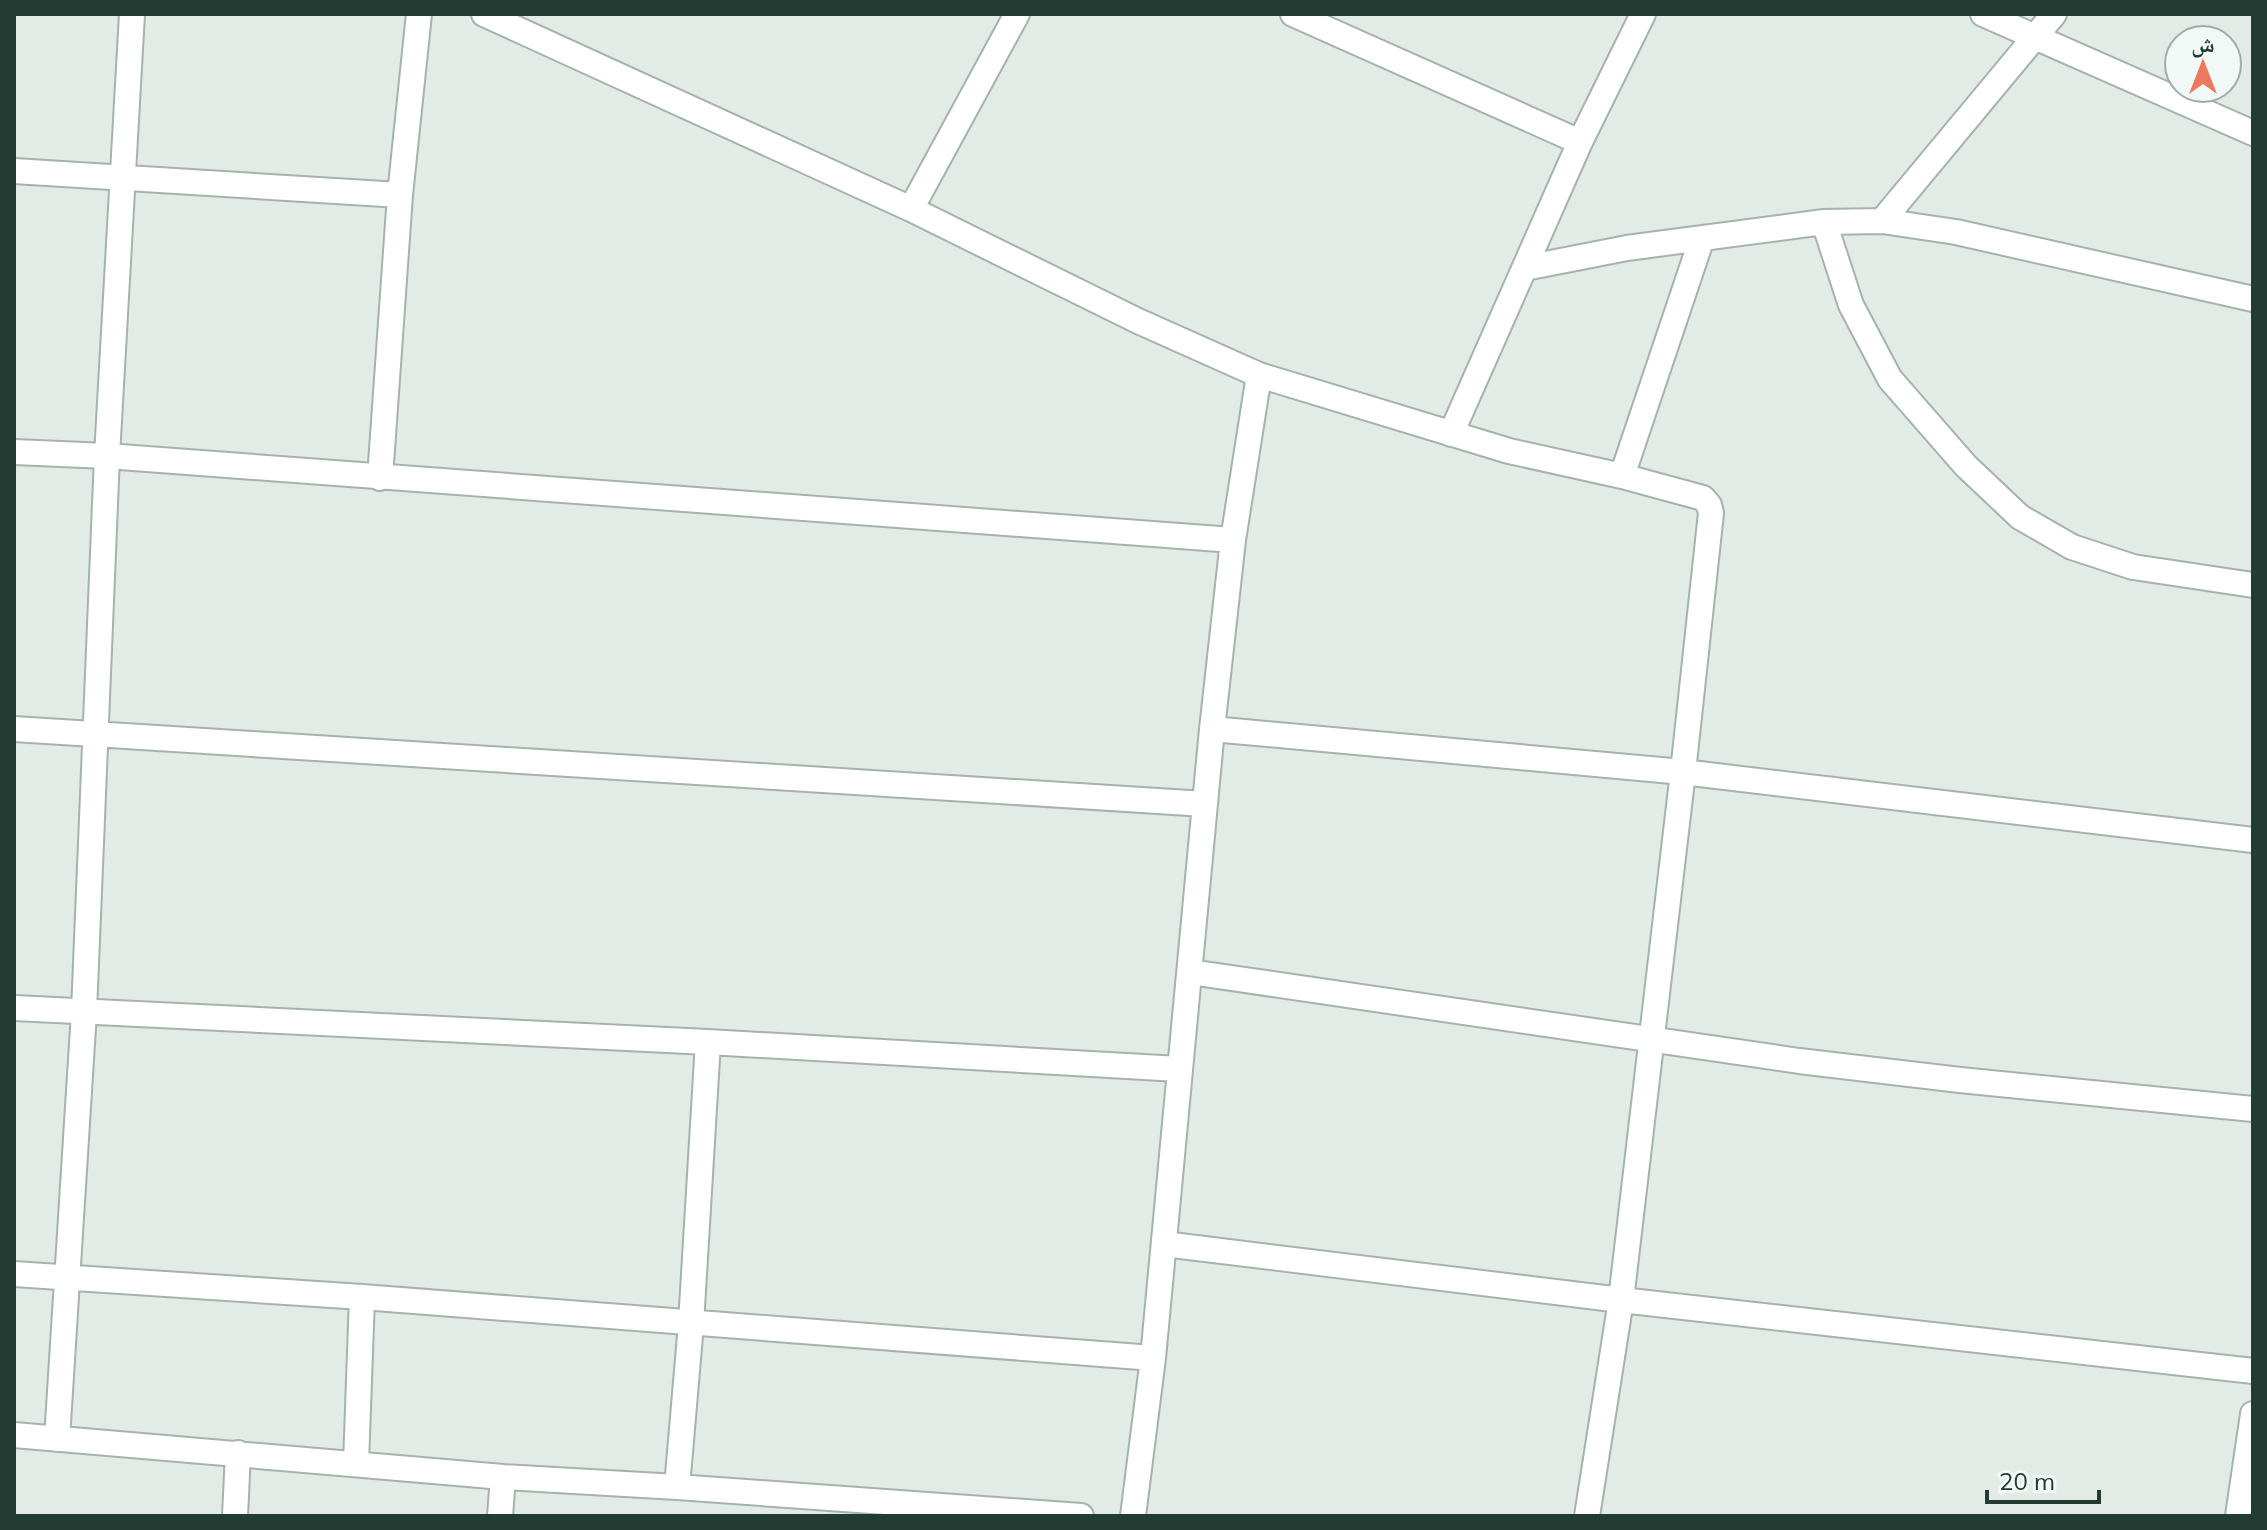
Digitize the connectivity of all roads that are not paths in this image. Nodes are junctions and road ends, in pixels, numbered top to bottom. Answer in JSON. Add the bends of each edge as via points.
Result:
{"nodes":[{"id":1,"x":132,"y":14,"type":"edge"},
{"id":2,"x":419,"y":14,"type":"edge"},
{"id":3,"x":484,"y":14,"type":"edge"},
{"id":4,"x":1017,"y":14,"type":"edge"},
{"id":5,"x":1293,"y":14,"type":"edge"},
{"id":6,"x":1643,"y":14,"type":"edge"},
{"id":7,"x":1983,"y":14,"type":"edge"},
{"id":8,"x":2054,"y":14,"type":"edge"},
{"id":9,"x":2034,"y":36,"type":"junction"},
{"id":10,"x":2253,"y":133,"type":"edge"},
{"id":11,"x":1580,"y":142,"type":"junction"},
{"id":12,"x":14,"y":171,"type":"edge"},
{"id":13,"x":123,"y":176,"type":"junction"},
{"id":14,"x":400,"y":195,"type":"junction"},
{"id":15,"x":911,"y":209,"type":"junction"},
{"id":16,"x":1882,"y":221,"type":"junction"},
{"id":17,"x":1824,"y":222,"type":"junction"},
{"id":18,"x":1702,"y":238,"type":"junction"},
{"id":19,"x":1525,"y":268,"type":"junction"},
{"id":20,"x":2253,"y":299,"type":"edge"},
{"id":21,"x":1259,"y":375,"type":"junction"},
{"id":22,"x":1451,"y":434,"type":"junction"},
{"id":23,"x":14,"y":452,"type":"edge"},
{"id":24,"x":107,"y":456,"type":"junction"},
{"id":25,"x":1622,"y":476,"type":"junction"},
{"id":26,"x":380,"y":478,"type":"junction"},
{"id":27,"x":1233,"y":540,"type":"junction"},
{"id":28,"x":2253,"y":585,"type":"edge"},
{"id":29,"x":14,"y":729,"type":"edge"},
{"id":30,"x":1212,"y":729,"type":"junction"},
{"id":31,"x":96,"y":733,"type":"junction"},
{"id":32,"x":1683,"y":772,"type":"junction"},
{"id":33,"x":1205,"y":804,"type":"junction"},
{"id":34,"x":2253,"y":840,"type":"edge"},
{"id":35,"x":1190,"y":972,"type":"junction"},
{"id":36,"x":14,"y":1008,"type":"edge"},
{"id":37,"x":84,"y":1012,"type":"junction"},
{"id":38,"x":1651,"y":1040,"type":"junction"},
{"id":39,"x":708,"y":1042,"type":"junction"},
{"id":40,"x":1179,"y":1069,"type":"junction"},
{"id":41,"x":2253,"y":1109,"type":"edge"},
{"id":42,"x":1164,"y":1244,"type":"junction"},
{"id":43,"x":14,"y":1274,"type":"edge"},
{"id":44,"x":68,"y":1277,"type":"junction"},
{"id":45,"x":362,"y":1297,"type":"junction"},
{"id":46,"x":1621,"y":1300,"type":"junction"},
{"id":47,"x":691,"y":1324,"type":"junction"},
{"id":48,"x":1153,"y":1358,"type":"junction"},
{"id":49,"x":2253,"y":1371,"type":"edge"},
{"id":50,"x":2253,"y":1414,"type":"edge"},
{"id":51,"x":14,"y":1435,"type":"edge"},
{"id":52,"x":57,"y":1439,"type":"junction"},
{"id":53,"x":238,"y":1453,"type":"junction"},
{"id":54,"x":356,"y":1464,"type":"junction"},
{"id":55,"x":503,"y":1477,"type":"junction"},
{"id":56,"x":677,"y":1487,"type":"junction"},
{"id":57,"x":745,"y":1504,"type":"edge"},
{"id":58,"x":235,"y":1516,"type":"edge"},
{"id":59,"x":500,"y":1516,"type":"edge"},
{"id":60,"x":1081,"y":1516,"type":"edge"},
{"id":61,"x":1133,"y":1516,"type":"edge"},
{"id":62,"x":1587,"y":1516,"type":"edge"},
{"id":63,"x":2238,"y":1516,"type":"edge"}],
"edges":[{"from":1,"to":13,"type":"street"},
{"from":2,"to":14,"type":"street"},
{"from":3,"to":15,"type":"street"},
{"from":4,"to":15,"type":"street"},
{"from":5,"to":11,"type":"street"},
{"from":6,"to":11,"type":"street"},
{"from":7,"to":9,"type":"street"},
{"from":8,"to":9,"type":"street"},
{"from":9,"to":10,"type":"street"},
{"from":9,"to":16,"type":"street"},
{"from":11,"to":19,"type":"street"},
{"from":12,"to":13,"type":"street"},
{"from":13,"to":14,"type":"street"},
{"from":13,"to":24,"type":"street"},
{"from":14,"to":26,"type":"street"},
{"from":15,"to":21,"type":"street"},
{"from":16,"to":17,"type":"street"},
{"from":16,"to":20,"type":"street","via":[[1956,232]]},
{"from":17,"to":18,"type":"street"},
{"from":17,"to":28,"type":"street","via":[[1851,305],[1890,379],[1966,466],[2020,517],[2072,547],[2133,567]]},
{"from":18,"to":19,"type":"street"},
{"from":18,"to":25,"type":"street"},
{"from":19,"to":22,"type":"street"},
{"from":21,"to":22,"type":"street"},
{"from":21,"to":27,"type":"street"},
{"from":22,"to":25,"type":"street"},
{"from":23,"to":24,"type":"street"},
{"from":24,"to":26,"type":"street"},
{"from":24,"to":31,"type":"street"},
{"from":25,"to":32,"type":"street","via":[[1703,498],[1711,513]]},
{"from":26,"to":27,"type":"street"},
{"from":27,"to":30,"type":"street"},
{"from":29,"to":31,"type":"street"},
{"from":30,"to":32,"type":"street"},
{"from":30,"to":33,"type":"street"},
{"from":31,"to":33,"type":"street"},
{"from":31,"to":37,"type":"street"},
{"from":32,"to":34,"type":"street"},
{"from":32,"to":38,"type":"street"},
{"from":33,"to":35,"type":"street"},
{"from":35,"to":38,"type":"street"},
{"from":35,"to":40,"type":"street"},
{"from":36,"to":37,"type":"street"},
{"from":37,"to":39,"type":"street"},
{"from":37,"to":44,"type":"street"},
{"from":38,"to":41,"type":"street","via":[[1960,1080]]},
{"from":38,"to":46,"type":"street"},
{"from":39,"to":40,"type":"street"},
{"from":39,"to":47,"type":"street"},
{"from":40,"to":42,"type":"street"},
{"from":42,"to":46,"type":"street"},
{"from":42,"to":48,"type":"street"},
{"from":43,"to":44,"type":"street"},
{"from":44,"to":45,"type":"street"},
{"from":44,"to":52,"type":"street"},
{"from":45,"to":47,"type":"street"},
{"from":45,"to":54,"type":"street"},
{"from":46,"to":49,"type":"street"},
{"from":46,"to":62,"type":"street"},
{"from":47,"to":48,"type":"street"},
{"from":47,"to":56,"type":"street"},
{"from":48,"to":61,"type":"street"},
{"from":50,"to":63,"type":"street"},
{"from":51,"to":52,"type":"street"},
{"from":52,"to":53,"type":"street"},
{"from":53,"to":54,"type":"street"},
{"from":53,"to":58,"type":"street"},
{"from":54,"to":55,"type":"street"},
{"from":55,"to":56,"type":"street"},
{"from":55,"to":59,"type":"street"},
{"from":56,"to":57,"type":"street"},
{"from":57,"to":60,"type":"street"}]}
